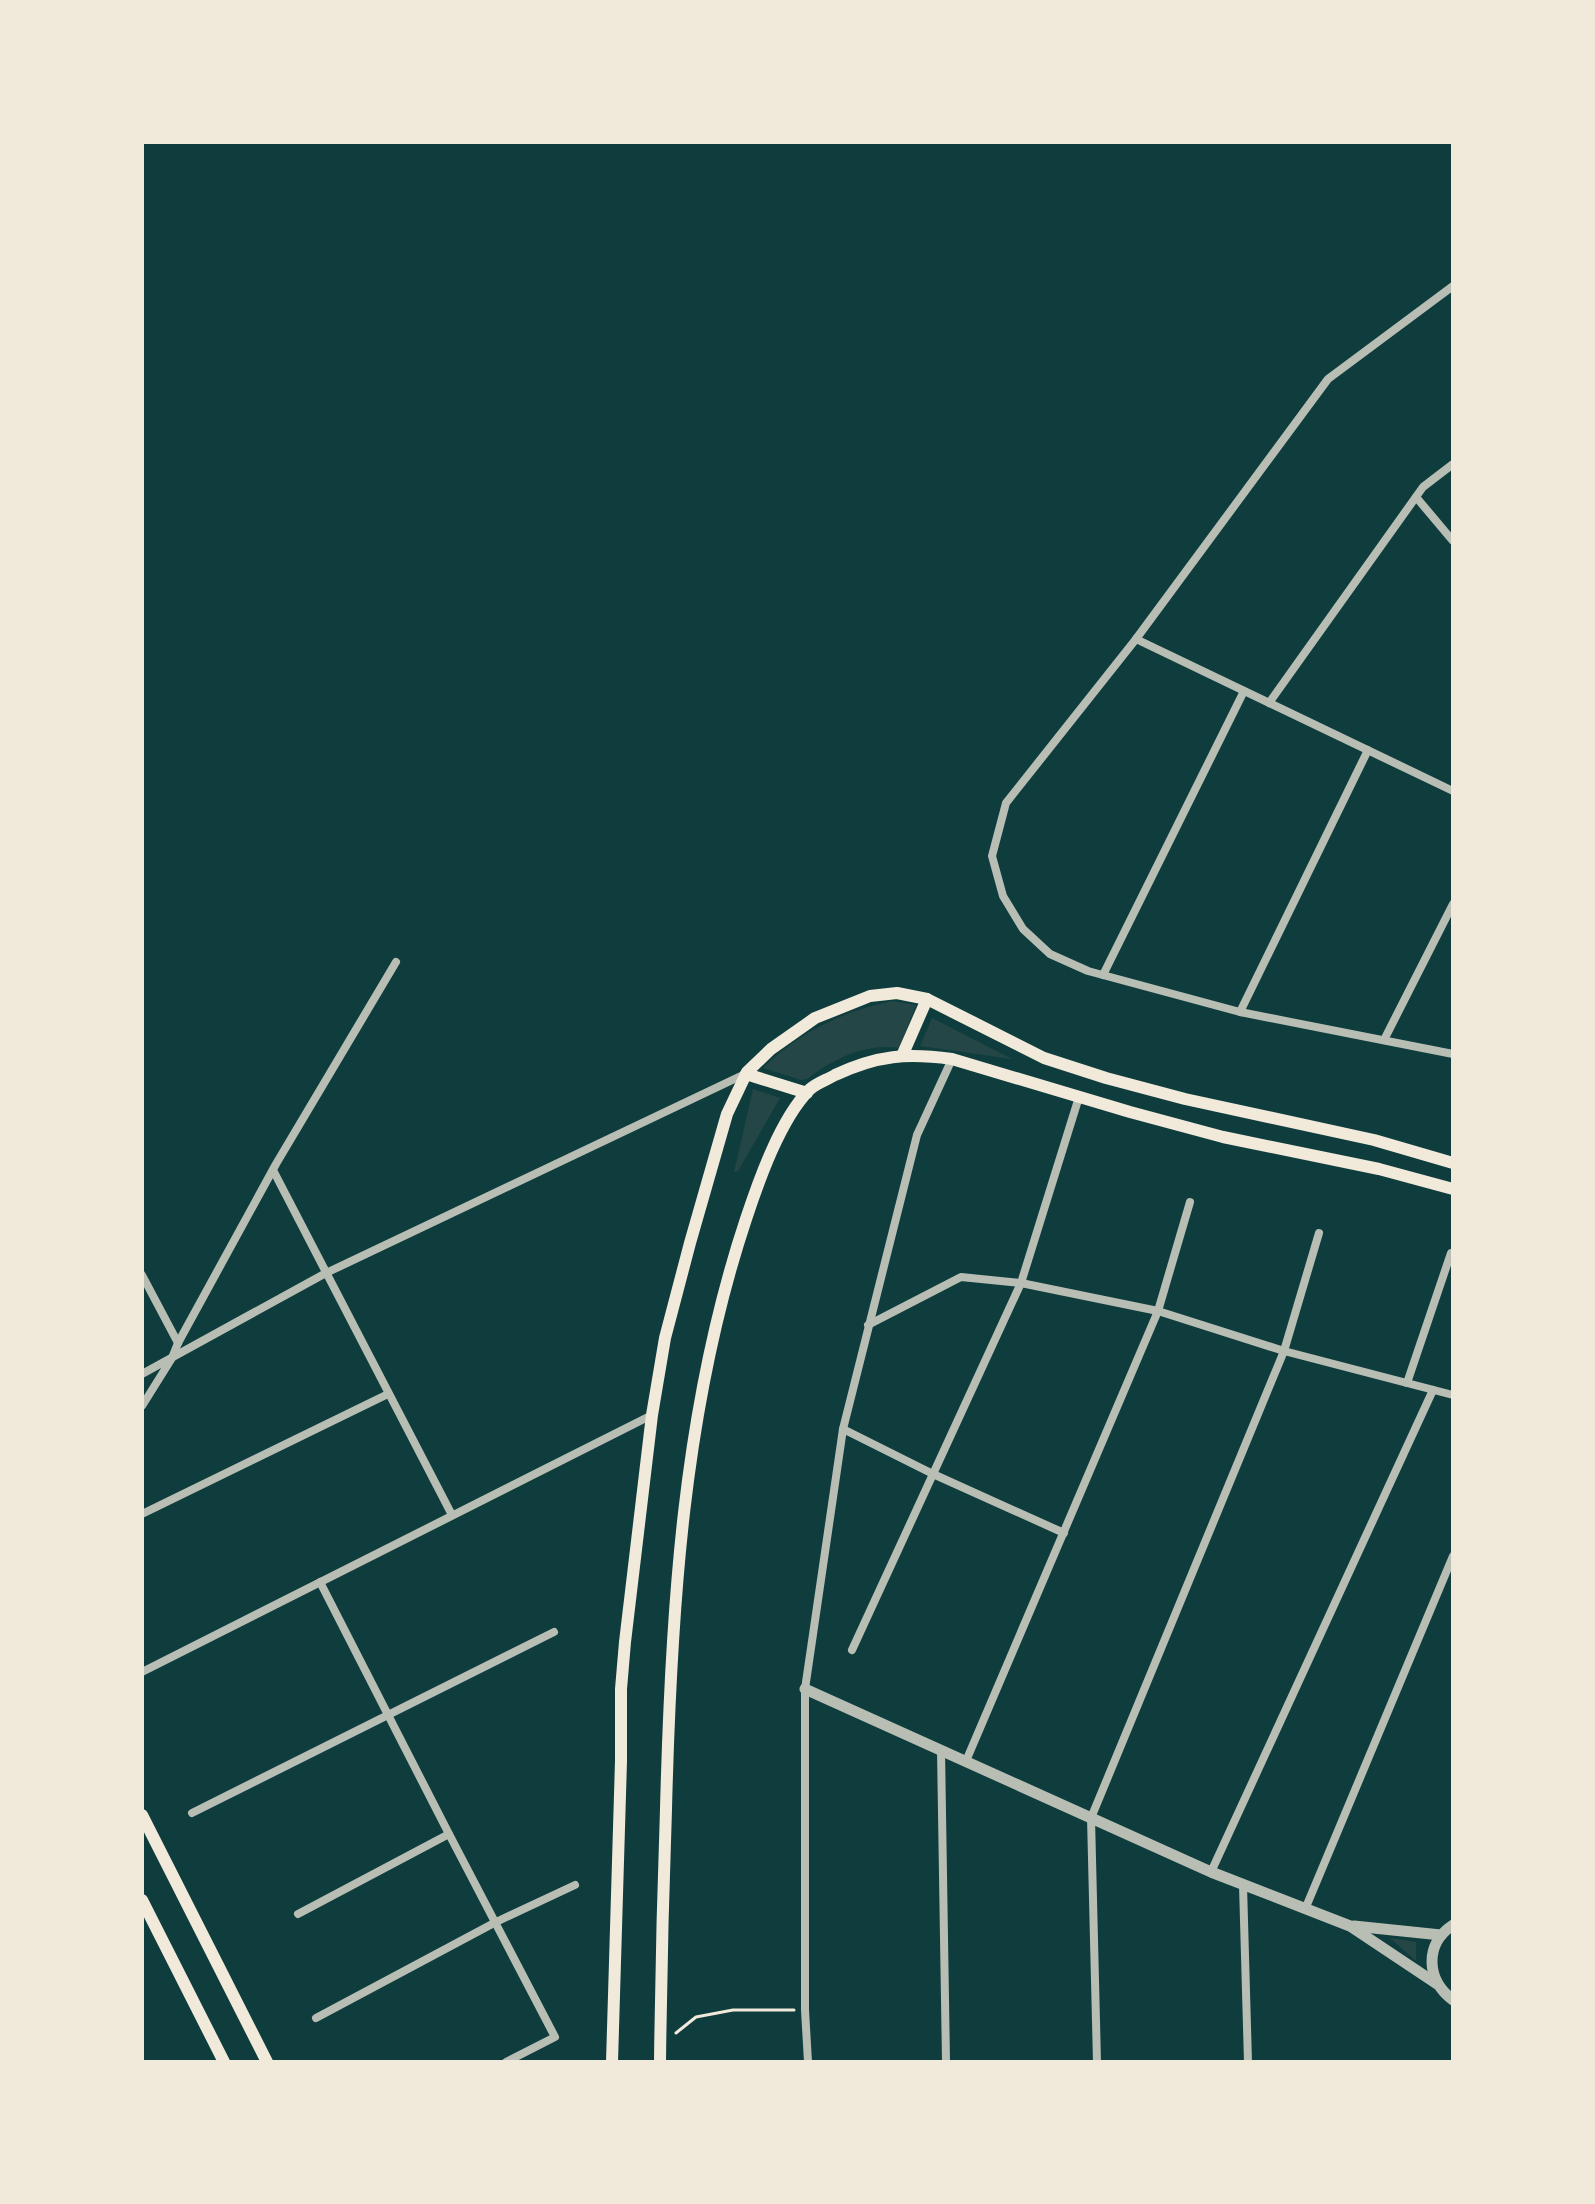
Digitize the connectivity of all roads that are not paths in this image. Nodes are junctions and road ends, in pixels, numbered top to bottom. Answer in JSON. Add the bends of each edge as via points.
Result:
{"nodes":[{"id":1,"x":1453,"y":286,"type":"edge"},
{"id":2,"x":1453,"y":464,"type":"edge"},
{"id":3,"x":1416,"y":497,"type":"junction"},
{"id":4,"x":1453,"y":541,"type":"edge"},
{"id":5,"x":1136,"y":639,"type":"junction"},
{"id":6,"x":1244,"y":691,"type":"junction"},
{"id":7,"x":1269,"y":703,"type":"junction"},
{"id":8,"x":1368,"y":750,"type":"junction"},
{"id":9,"x":1453,"y":791,"type":"edge"},
{"id":10,"x":1453,"y":904,"type":"edge"},
{"id":11,"x":396,"y":962,"type":"dead end"},
{"id":12,"x":1103,"y":975,"type":"junction"},
{"id":13,"x":927,"y":999,"type":"junction"},
{"id":14,"x":1240,"y":1012,"type":"junction"},
{"id":15,"x":1384,"y":1040,"type":"junction"},
{"id":16,"x":1453,"y":1054,"type":"edge"},
{"id":17,"x":902,"y":1056,"type":"junction"},
{"id":18,"x":952,"y":1059,"type":"junction"},
{"id":19,"x":746,"y":1074,"type":"junction"},
{"id":20,"x":807,"y":1093,"type":"junction"},
{"id":21,"x":1079,"y":1097,"type":"junction"},
{"id":22,"x":1453,"y":1163,"type":"edge"},
{"id":23,"x":273,"y":1170,"type":"junction"},
{"id":24,"x":1453,"y":1189,"type":"edge"},
{"id":25,"x":1190,"y":1202,"type":"dead end"},
{"id":26,"x":1319,"y":1233,"type":"dead end"},
{"id":27,"x":1451,"y":1253,"type":"dead end"},
{"id":28,"x":326,"y":1273,"type":"junction"},
{"id":29,"x":142,"y":1275,"type":"edge"},
{"id":30,"x":1021,"y":1283,"type":"junction"},
{"id":31,"x":1158,"y":1311,"type":"junction"},
{"id":32,"x":868,"y":1325,"type":"junction"},
{"id":33,"x":178,"y":1343,"type":"junction"},
{"id":34,"x":1284,"y":1351,"type":"junction"},
{"id":35,"x":172,"y":1358,"type":"junction"},
{"id":36,"x":142,"y":1374,"type":"edge"},
{"id":37,"x":1407,"y":1383,"type":"junction"},
{"id":38,"x":1433,"y":1390,"type":"junction"},
{"id":39,"x":388,"y":1394,"type":"junction"},
{"id":40,"x":1453,"y":1395,"type":"edge"},
{"id":41,"x":142,"y":1406,"type":"edge"},
{"id":42,"x":652,"y":1415,"type":"junction"},
{"id":43,"x":843,"y":1429,"type":"junction"},
{"id":44,"x":933,"y":1474,"type":"junction"},
{"id":45,"x":142,"y":1514,"type":"edge"},
{"id":46,"x":452,"y":1515,"type":"junction"},
{"id":47,"x":1064,"y":1533,"type":"junction"},
{"id":48,"x":1453,"y":1556,"type":"edge"},
{"id":49,"x":320,"y":1582,"type":"junction"},
{"id":50,"x":554,"y":1632,"type":"dead end"},
{"id":51,"x":852,"y":1650,"type":"dead end"},
{"id":52,"x":142,"y":1672,"type":"edge"},
{"id":53,"x":805,"y":1689,"type":"junction"},
{"id":54,"x":389,"y":1715,"type":"junction"},
{"id":55,"x":941,"y":1750,"type":"junction"},
{"id":56,"x":966,"y":1761,"type":"junction"},
{"id":57,"x":192,"y":1813,"type":"dead end"},
{"id":58,"x":142,"y":1815,"type":"edge"},
{"id":59,"x":1091,"y":1818,"type":"junction"},
{"id":60,"x":449,"y":1834,"type":"junction"},
{"id":61,"x":1211,"y":1872,"type":"junction"},
{"id":62,"x":575,"y":1885,"type":"dead end"},
{"id":63,"x":1243,"y":1885,"type":"junction"},
{"id":64,"x":142,"y":1900,"type":"edge"},
{"id":65,"x":1306,"y":1907,"type":"junction"},
{"id":66,"x":298,"y":1914,"type":"dead end"},
{"id":67,"x":496,"y":1922,"type":"junction"},
{"id":68,"x":1453,"y":1925,"type":"edge"},
{"id":69,"x":1350,"y":1926,"type":"junction"},
{"id":70,"x":1441,"y":1935,"type":"junction"},
{"id":71,"x":1437,"y":1984,"type":"junction"},
{"id":72,"x":1453,"y":2000,"type":"edge"},
{"id":73,"x":316,"y":2018,"type":"dead end"},
{"id":74,"x":224,"y":2062,"type":"edge"},
{"id":75,"x":267,"y":2062,"type":"edge"},
{"id":76,"x":506,"y":2062,"type":"edge"},
{"id":77,"x":612,"y":2062,"type":"edge"},
{"id":78,"x":660,"y":2062,"type":"edge"},
{"id":79,"x":808,"y":2062,"type":"edge"},
{"id":80,"x":946,"y":2062,"type":"edge"},
{"id":81,"x":1097,"y":2062,"type":"edge"},
{"id":82,"x":1248,"y":2062,"type":"edge"}],
"edges":[{"from":1,"to":5,"type":"street","via":[[1328,379]]},
{"from":2,"to":3,"type":"street"},
{"from":3,"to":4,"type":"street"},
{"from":3,"to":7,"type":"street"},
{"from":5,"to":6,"type":"street"},
{"from":5,"to":12,"type":"street","via":[[1006,803],[992,856],[1003,896],[1023,929],[1050,954]]},
{"from":6,"to":7,"type":"street"},
{"from":6,"to":12,"type":"street"},
{"from":7,"to":8,"type":"street"},
{"from":8,"to":9,"type":"street"},
{"from":8,"to":14,"type":"street"},
{"from":10,"to":15,"type":"street"},
{"from":11,"to":23,"type":"street"},
{"from":12,"to":14,"type":"street"},
{"from":13,"to":17,"type":"main road"},
{"from":13,"to":19,"type":"main road","via":[[897,993],[843,1005],[792,1033]]},
{"from":13,"to":22,"type":"main road","via":[[1044,1058],[1106,1078]]},
{"from":14,"to":15,"type":"street"},
{"from":15,"to":16,"type":"street"},
{"from":17,"to":18,"type":"main road"},
{"from":17,"to":20,"type":"main road","via":[[849,1069]]},
{"from":18,"to":21,"type":"main road"},
{"from":18,"to":32,"type":"street","via":[[917,1135]]},
{"from":19,"to":20,"type":"main road"},
{"from":19,"to":28,"type":"street"},
{"from":19,"to":42,"type":"main road","via":[[727,1114],[690,1243]]},
{"from":20,"to":78,"type":"main road","via":[[782,1131],[755,1191],[704,1374],[681,1543],[669,1695]]},
{"from":21,"to":24,"type":"main road","via":[[1223,1137]]},
{"from":21,"to":30,"type":"street"},
{"from":23,"to":28,"type":"street"},
{"from":23,"to":33,"type":"street"},
{"from":25,"to":31,"type":"street"},
{"from":26,"to":34,"type":"street"},
{"from":27,"to":37,"type":"street"},
{"from":28,"to":35,"type":"street"},
{"from":28,"to":39,"type":"street"},
{"from":29,"to":33,"type":"street"},
{"from":30,"to":31,"type":"street"},
{"from":30,"to":32,"type":"street","via":[[961,1277]]},
{"from":30,"to":44,"type":"street"},
{"from":31,"to":34,"type":"street"},
{"from":31,"to":47,"type":"street"},
{"from":32,"to":43,"type":"street"},
{"from":33,"to":35,"type":"street"},
{"from":34,"to":37,"type":"street"},
{"from":34,"to":59,"type":"street"},
{"from":35,"to":36,"type":"street"},
{"from":35,"to":41,"type":"street"},
{"from":37,"to":38,"type":"street"},
{"from":38,"to":40,"type":"street"},
{"from":38,"to":61,"type":"street"},
{"from":39,"to":45,"type":"street"},
{"from":39,"to":46,"type":"street"},
{"from":42,"to":46,"type":"street"},
{"from":42,"to":77,"type":"main road","via":[[621,1689]]},
{"from":43,"to":44,"type":"street"},
{"from":43,"to":53,"type":"street"},
{"from":44,"to":47,"type":"street"},
{"from":44,"to":51,"type":"street"},
{"from":46,"to":49,"type":"street"},
{"from":47,"to":56,"type":"street"},
{"from":48,"to":65,"type":"street"},
{"from":49,"to":52,"type":"street"},
{"from":49,"to":54,"type":"street"},
{"from":50,"to":54,"type":"street"},
{"from":53,"to":55,"type":"street"},
{"from":53,"to":79,"type":"street"},
{"from":54,"to":57,"type":"street"},
{"from":54,"to":60,"type":"street"},
{"from":55,"to":56,"type":"street"},
{"from":55,"to":80,"type":"street"},
{"from":56,"to":59,"type":"street"},
{"from":58,"to":75,"type":"main road"},
{"from":59,"to":61,"type":"street"},
{"from":59,"to":81,"type":"street"},
{"from":60,"to":66,"type":"street"},
{"from":60,"to":67,"type":"street"},
{"from":61,"to":63,"type":"street"},
{"from":62,"to":67,"type":"street"},
{"from":63,"to":65,"type":"street"},
{"from":63,"to":82,"type":"street"},
{"from":64,"to":74,"type":"main road"},
{"from":65,"to":69,"type":"street"},
{"from":67,"to":73,"type":"street"},
{"from":67,"to":76,"type":"street","via":[[555,2037]]},
{"from":68,"to":70,"type":"street"},
{"from":69,"to":70,"type":"street"},
{"from":69,"to":71,"type":"street"},
{"from":70,"to":71,"type":"street","via":[[1431,1959]]},
{"from":71,"to":72,"type":"street"}]}
